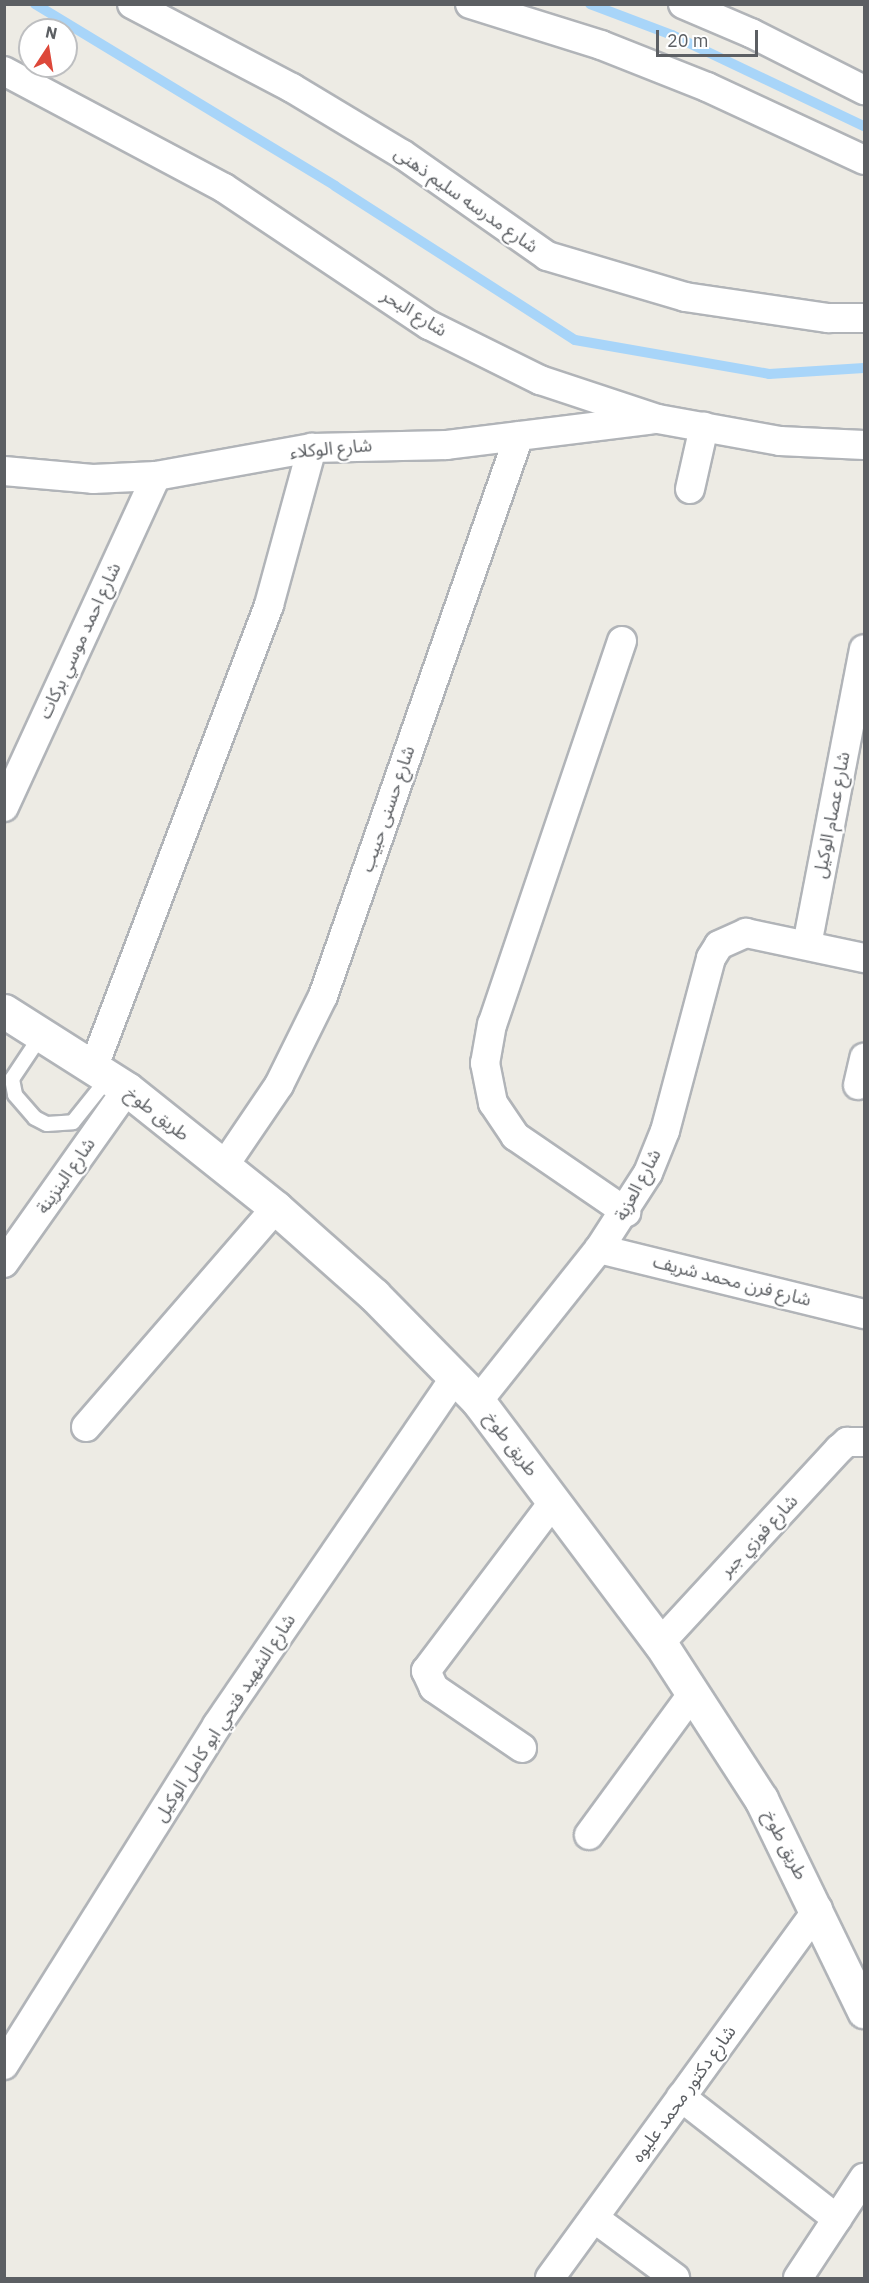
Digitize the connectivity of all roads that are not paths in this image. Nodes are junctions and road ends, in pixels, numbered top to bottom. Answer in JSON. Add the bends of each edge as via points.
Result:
{"nodes":[{"id":1,"x":132,"y":4,"type":"edge"},
{"id":2,"x":470,"y":4,"type":"edge"},
{"id":3,"x":683,"y":4,"type":"edge"},
{"id":4,"x":4,"y":71,"type":"edge"},
{"id":5,"x":864,"y":90,"type":"edge"},
{"id":6,"x":864,"y":160,"type":"edge"},
{"id":7,"x":864,"y":318,"type":"edge"},
{"id":8,"x":658,"y":419,"type":"junction"},
{"id":9,"x":704,"y":427,"type":"junction"},
{"id":10,"x":519,"y":436,"type":"junction"},
{"id":11,"x":864,"y":445,"type":"edge"},
{"id":12,"x":312,"y":448,"type":"junction"},
{"id":13,"x":4,"y":471,"type":"edge"},
{"id":14,"x":156,"y":476,"type":"junction"},
{"id":15,"x":690,"y":489,"type":"dead end"},
{"id":16,"x":622,"y":641,"type":"dead end"},
{"id":17,"x":864,"y":649,"type":"edge"},
{"id":18,"x":860,"y":696,"type":"edge"},
{"id":19,"x":4,"y":807,"type":"edge"},
{"id":20,"x":807,"y":945,"type":"junction"},
{"id":21,"x":864,"y":958,"type":"edge"},
{"id":22,"x":8,"y":1020,"type":"edge"},
{"id":23,"x":42,"y":1034,"type":"junction"},
{"id":24,"x":110,"y":1077,"type":"junction"},
{"id":25,"x":224,"y":1166,"type":"junction"},
{"id":26,"x":276,"y":1208,"type":"junction"},
{"id":27,"x":626,"y":1212,"type":"junction"},
{"id":28,"x":599,"y":1249,"type":"junction"},
{"id":29,"x":4,"y":1263,"type":"edge"},
{"id":30,"x":864,"y":1314,"type":"edge"},
{"id":31,"x":455,"y":1377,"type":"junction"},
{"id":32,"x":478,"y":1401,"type":"junction"},
{"id":33,"x":86,"y":1427,"type":"dead end"},
{"id":34,"x":864,"y":1442,"type":"edge"},
{"id":35,"x":554,"y":1501,"type":"junction"},
{"id":36,"x":660,"y":1643,"type":"junction"},
{"id":37,"x":693,"y":1693,"type":"junction"},
{"id":38,"x":522,"y":1748,"type":"dead end"},
{"id":39,"x":589,"y":1835,"type":"dead end"},
{"id":40,"x":818,"y":1909,"type":"junction"},
{"id":41,"x":864,"y":2011,"type":"edge"},
{"id":42,"x":4,"y":2066,"type":"edge"},
{"id":43,"x":681,"y":2097,"type":"junction"},
{"id":44,"x":864,"y":2178,"type":"edge"},
{"id":45,"x":594,"y":2218,"type":"junction"},
{"id":46,"x":837,"y":2219,"type":"junction"},
{"id":47,"x":556,"y":2276,"type":"edge"},
{"id":48,"x":675,"y":2278,"type":"edge"},
{"id":49,"x":798,"y":2278,"type":"edge"}],
"edges":[{"from":1,"to":7,"type":"street","name":"شارع مدرسه سليم ذهنى","via":[[292,88],[402,154],[547,256],[685,297],[828,318]]},
{"from":2,"to":6,"type":"street","via":[[602,45],[707,87]]},
{"from":3,"to":5,"type":"street"},
{"from":4,"to":8,"type":"street","name":"شارع البحر","via":[[224,188],[429,325],[540,380]]},
{"from":8,"to":9,"type":"street","name":"شارع البحر"},
{"from":8,"to":10,"type":"street","name":"شارع الوكلاء"},
{"from":9,"to":11,"type":"street","name":"شارع البحر","via":[[780,441]]},
{"from":9,"to":15,"type":"street"},
{"from":10,"to":12,"type":"street","name":"شارع الوكلاء","via":[[447,445]]},
{"from":10,"to":25,"type":"street","name":"شارع حسنى حبيب","via":[[323,996],[279,1085]]},
{"from":12,"to":14,"type":"street","name":"شارع الوكلاء"},
{"from":12,"to":24,"type":"street","name":"شارع البنزينة","via":[[269,605]]},
{"from":13,"to":14,"type":"street","name":"شارع الوكلاء","via":[[93,478]]},
{"from":14,"to":19,"type":"street","name":"شارع احمد موسي بركات"},
{"from":16,"to":27,"type":"street","via":[[492,1024],[485,1063],[493,1103],[514,1136]]},
{"from":17,"to":18,"type":"street","name":"شارع عصام الوكيل"},
{"from":18,"to":20,"type":"street","name":"شارع عصام الوكيل"},
{"from":20,"to":21,"type":"street"},
{"from":20,"to":27,"type":"street","name":"شارع العزبة","via":[[746,933],[731,936],[719,945],[711,958],[665,1131]]},
{"from":22,"to":23,"type":"main road","name":"طريق طوخ"},
{"from":23,"to":24,"type":"main road","name":"طريق طوخ"},
{"from":23,"to":24,"type":"lane","via":[[12,1079],[15,1095],[35,1118],[47,1124],[73,1122]]},
{"from":24,"to":25,"type":"main road","name":"طريق طوخ"},
{"from":24,"to":29,"type":"street","name":"شارع البنزينة"},
{"from":25,"to":26,"type":"main road","name":"طريق طوخ"},
{"from":26,"to":31,"type":"main road","name":"طريق طوخ","via":[[374,1295]]},
{"from":26,"to":33,"type":"street"},
{"from":27,"to":28,"type":"street","name":"شارع العزبة"},
{"from":28,"to":30,"type":"street","name":"شارع فرن محمد شريف"},
{"from":28,"to":32,"type":"street","name":"شارع العزبة"},
{"from":31,"to":32,"type":"main road","name":"طريق طوخ"},
{"from":31,"to":42,"type":"street","name":"شارع الشهيد فتحي ابو كامل الوكيل","via":[[217,1725]]},
{"from":32,"to":35,"type":"main road","name":"طريق طوخ"},
{"from":34,"to":36,"type":"street","name":"شارع فوزي جبر","via":[[847,1442],[839,1449]]},
{"from":35,"to":36,"type":"main road","name":"طريق طوخ"},
{"from":35,"to":38,"type":"street","via":[[426,1671],[434,1688]]},
{"from":36,"to":37,"type":"main road","name":"طريق طوخ"},
{"from":37,"to":39,"type":"street"},
{"from":37,"to":40,"type":"main road","name":"طريق طوخ","via":[[761,1799]]},
{"from":40,"to":41,"type":"main road","name":"طريق طوخ"},
{"from":40,"to":43,"type":"street","name":"شارع دكتور محمد عليوه"},
{"from":43,"to":45,"type":"street","name":"شارع دكتور محمد عليوه"},
{"from":43,"to":46,"type":"street"},
{"from":44,"to":46,"type":"street"},
{"from":45,"to":47,"type":"street","name":"شارع دكتور محمد عليوه"},
{"from":45,"to":48,"type":"street"},
{"from":46,"to":49,"type":"street"}]}
